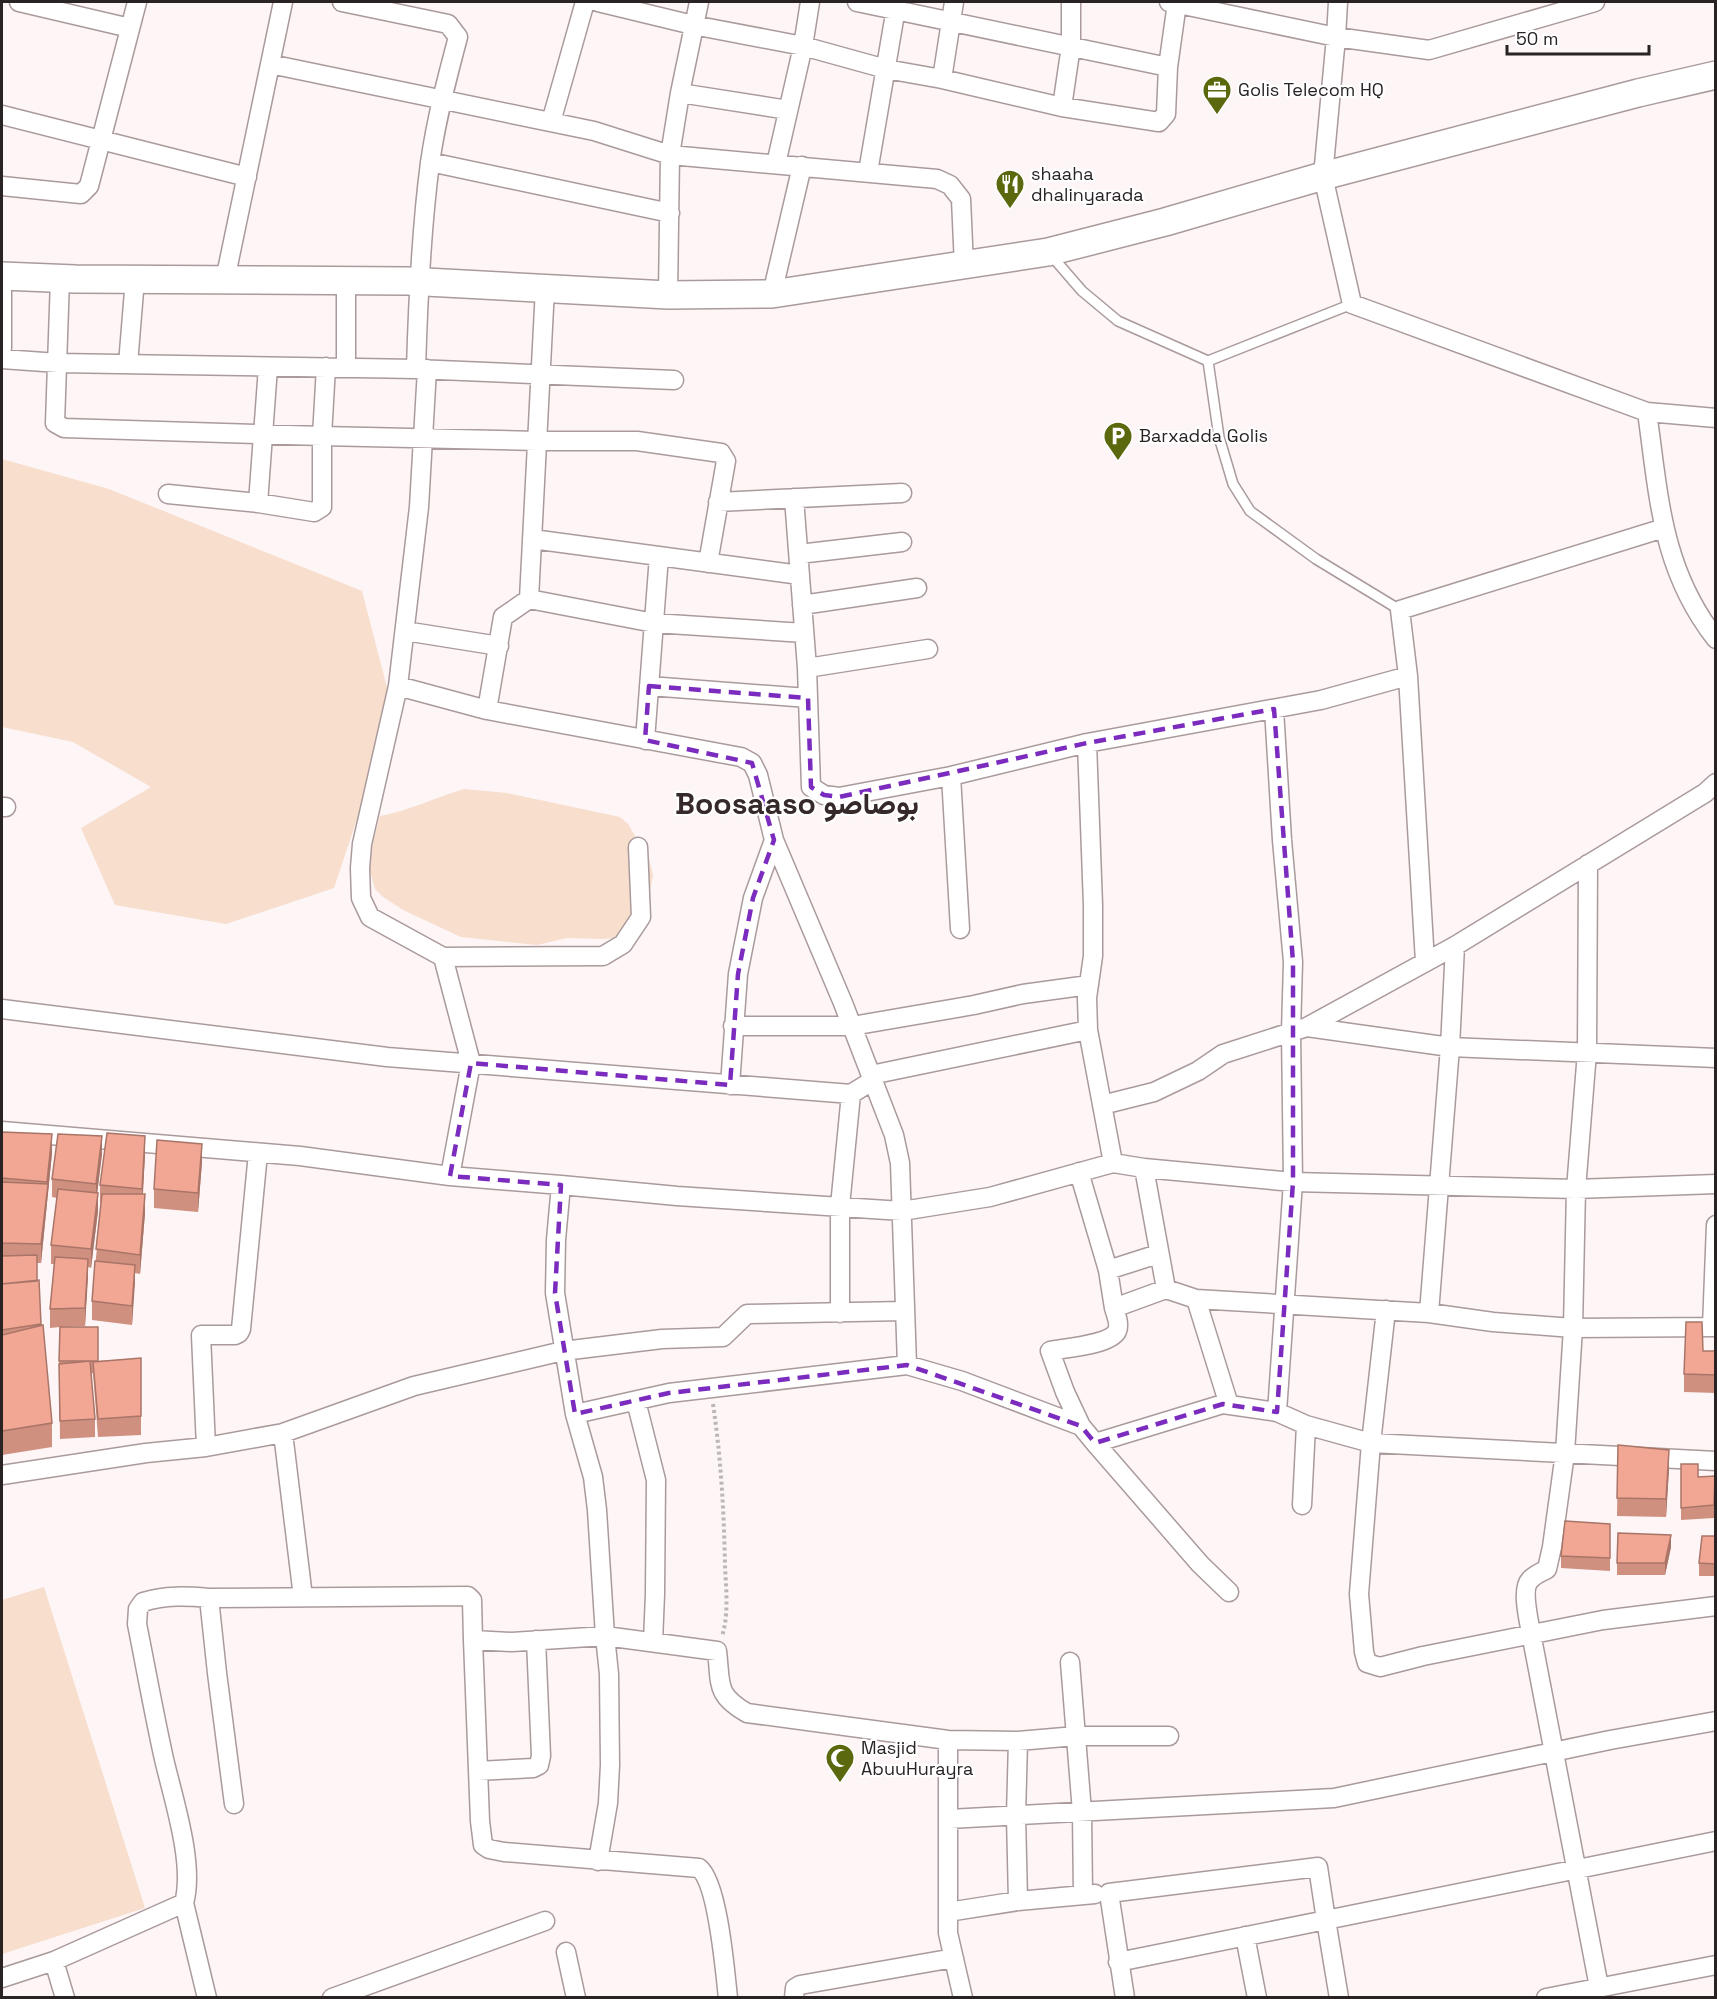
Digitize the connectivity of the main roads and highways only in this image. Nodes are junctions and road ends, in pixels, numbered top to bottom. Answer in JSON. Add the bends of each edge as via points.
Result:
{"nodes":[{"id":1,"x":1716,"y":75,"type":"edge"},
{"id":2,"x":2,"y":276,"type":"edge"}],
"edges":[{"from":1,"to":2,"type":"main road","via":[[1323,176],[1048,252],[772,294],[668,295],[418,282]]}]}
